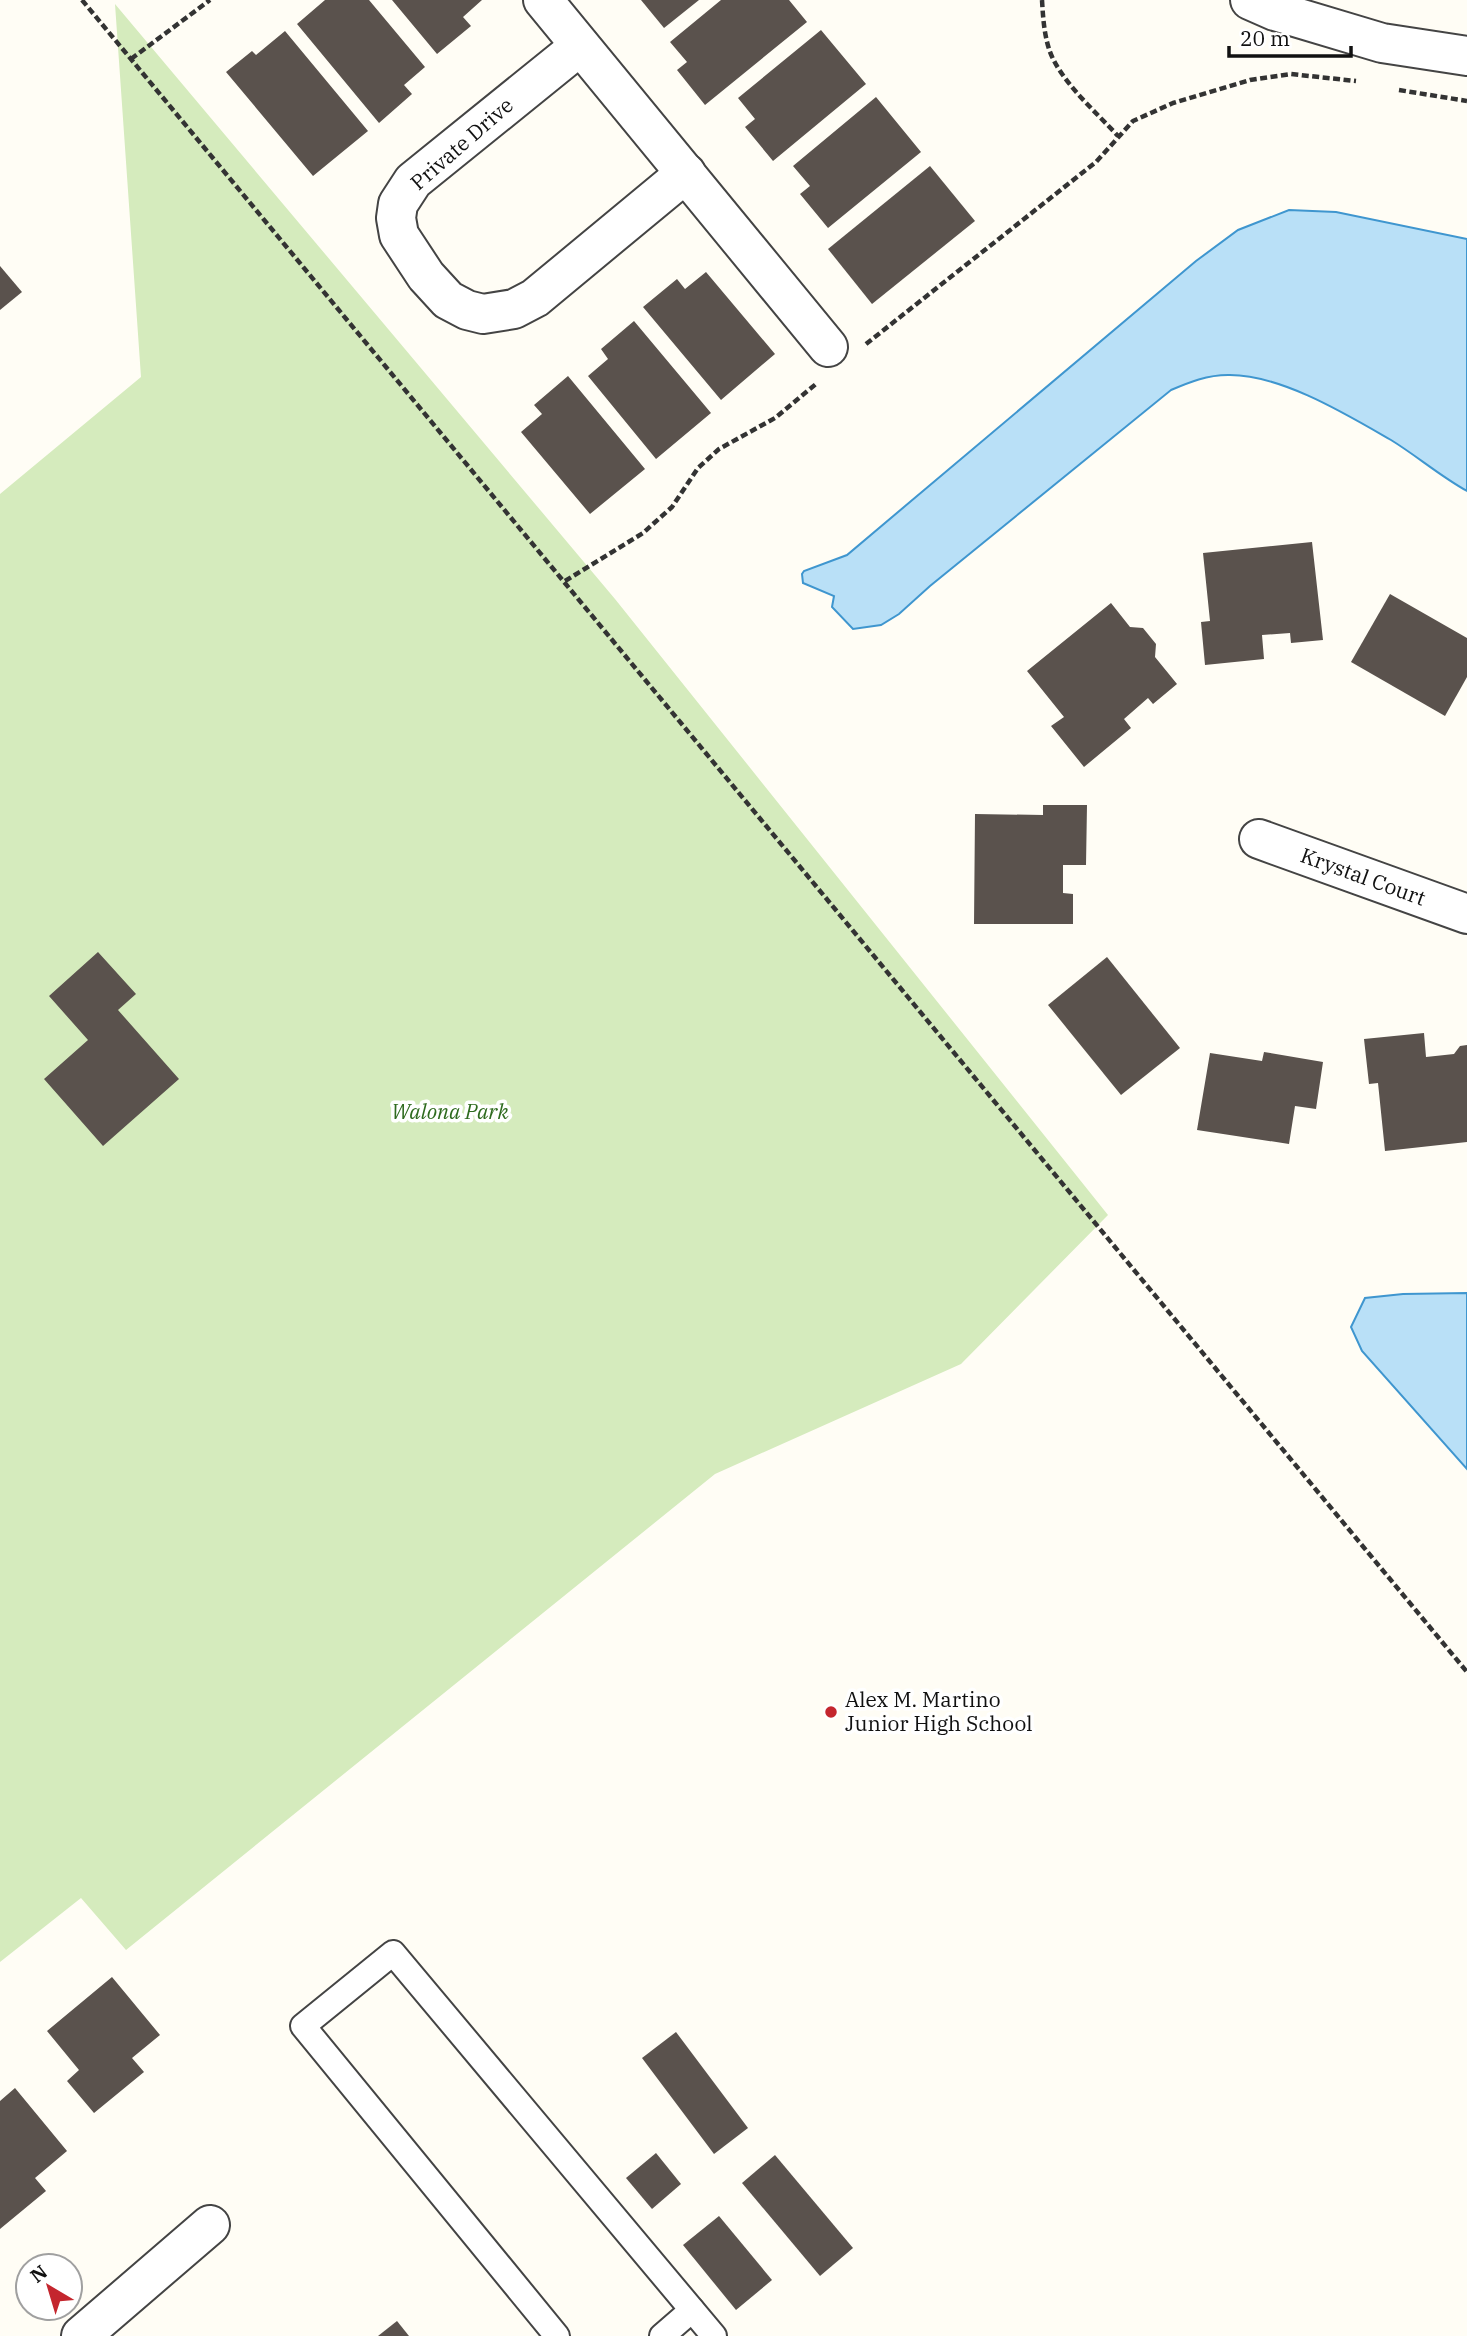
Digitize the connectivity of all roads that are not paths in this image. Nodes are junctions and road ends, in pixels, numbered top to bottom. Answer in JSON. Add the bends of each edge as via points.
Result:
{"nodes":[{"id":1,"x":543,"y":0,"type":"edge"},
{"id":2,"x":1250,"y":0,"type":"edge"},
{"id":3,"x":580,"y":46,"type":"junction"},
{"id":4,"x":1467,"y":57,"type":"edge"},
{"id":5,"x":686,"y":173,"type":"junction"},
{"id":6,"x":839,"y":357,"type":"road end"},
{"id":7,"x":1259,"y":839,"type":"dead end"},
{"id":8,"x":1467,"y":915,"type":"edge"},
{"id":9,"x":210,"y":2225,"type":"dead end"},
{"id":10,"x":692,"y":2310,"type":"junction"},
{"id":11,"x":80,"y":2336,"type":"edge"},
{"id":12,"x":557,"y":2336,"type":"edge"},
{"id":13,"x":662,"y":2336,"type":"edge"},
{"id":14,"x":714,"y":2336,"type":"edge"}],
"edges":[{"from":1,"to":3,"type":"street"},
{"from":2,"to":4,"type":"street","via":[[1382,43]]},
{"from":3,"to":5,"type":"street"},
{"from":3,"to":5,"type":"street","name":"Private Drive","via":[[413,181],[398,204],[396,218],[399,235],[426,276],[448,300],[467,310],[483,314],[514,309],[535,298]]},
{"from":5,"to":6,"type":"street"},
{"from":7,"to":8,"type":"street","name":"Krystal Court"},
{"from":9,"to":11,"type":"street"},
{"from":10,"to":12,"type":"lane","via":[[393,1953],[303,2026]]},
{"from":10,"to":13,"type":"lane"},
{"from":10,"to":14,"type":"lane"}]}
